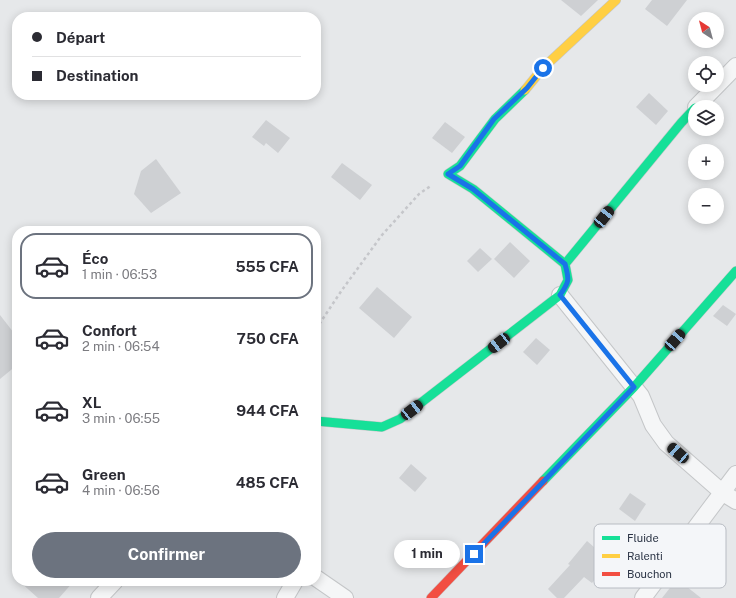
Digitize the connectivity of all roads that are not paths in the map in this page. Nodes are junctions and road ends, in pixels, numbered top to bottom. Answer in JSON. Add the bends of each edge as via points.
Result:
{"nodes":[{"id":1,"x":616,"y":0,"type":"edge"},
{"id":2,"x":736,"y":66,"type":"edge"},
{"id":3,"x":704,"y":100,"type":"edge"},
{"id":4,"x":688,"y":116,"type":"edge"},
{"id":5,"x":565,"y":264,"type":"junction"},
{"id":6,"x":736,"y":271,"type":"edge"},
{"id":7,"x":560,"y":295,"type":"junction"},
{"id":8,"x":634,"y":387,"type":"junction"},
{"id":9,"x":321,"y":421,"type":"edge"},
{"id":10,"x":736,"y":474,"type":"edge"},
{"id":11,"x":730,"y":497,"type":"edge"},
{"id":12,"x":707,"y":524,"type":"edge"},
{"id":13,"x":321,"y":581,"type":"edge"},
{"id":14,"x":110,"y":586,"type":"edge"},
{"id":15,"x":292,"y":586,"type":"edge"},
{"id":16,"x":652,"y":588,"type":"edge"},
{"id":17,"x":99,"y":598,"type":"edge"},
{"id":18,"x":285,"y":598,"type":"edge"},
{"id":19,"x":345,"y":598,"type":"edge"},
{"id":20,"x":431,"y":598,"type":"edge"},
{"id":21,"x":643,"y":598,"type":"edge"}],
"edges":[{"from":1,"to":5,"type":"street","via":[[543,68],[527,88],[494,119],[460,166],[448,174],[473,189]]},
{"from":2,"to":3,"type":"street"},
{"from":4,"to":5,"type":"street"},
{"from":5,"to":7,"type":"street","via":[[569,277]]},
{"from":6,"to":8,"type":"street"},
{"from":7,"to":8,"type":"street"},
{"from":7,"to":9,"type":"street","via":[[400,420],[382,427]]},
{"from":8,"to":11,"type":"street","via":[[641,396],[653,425],[666,443]]},
{"from":8,"to":20,"type":"street"},
{"from":10,"to":11,"type":"street"},
{"from":11,"to":12,"type":"street"},
{"from":13,"to":19,"type":"street"},
{"from":14,"to":17,"type":"street"},
{"from":15,"to":18,"type":"street"},
{"from":16,"to":21,"type":"street"}]}
